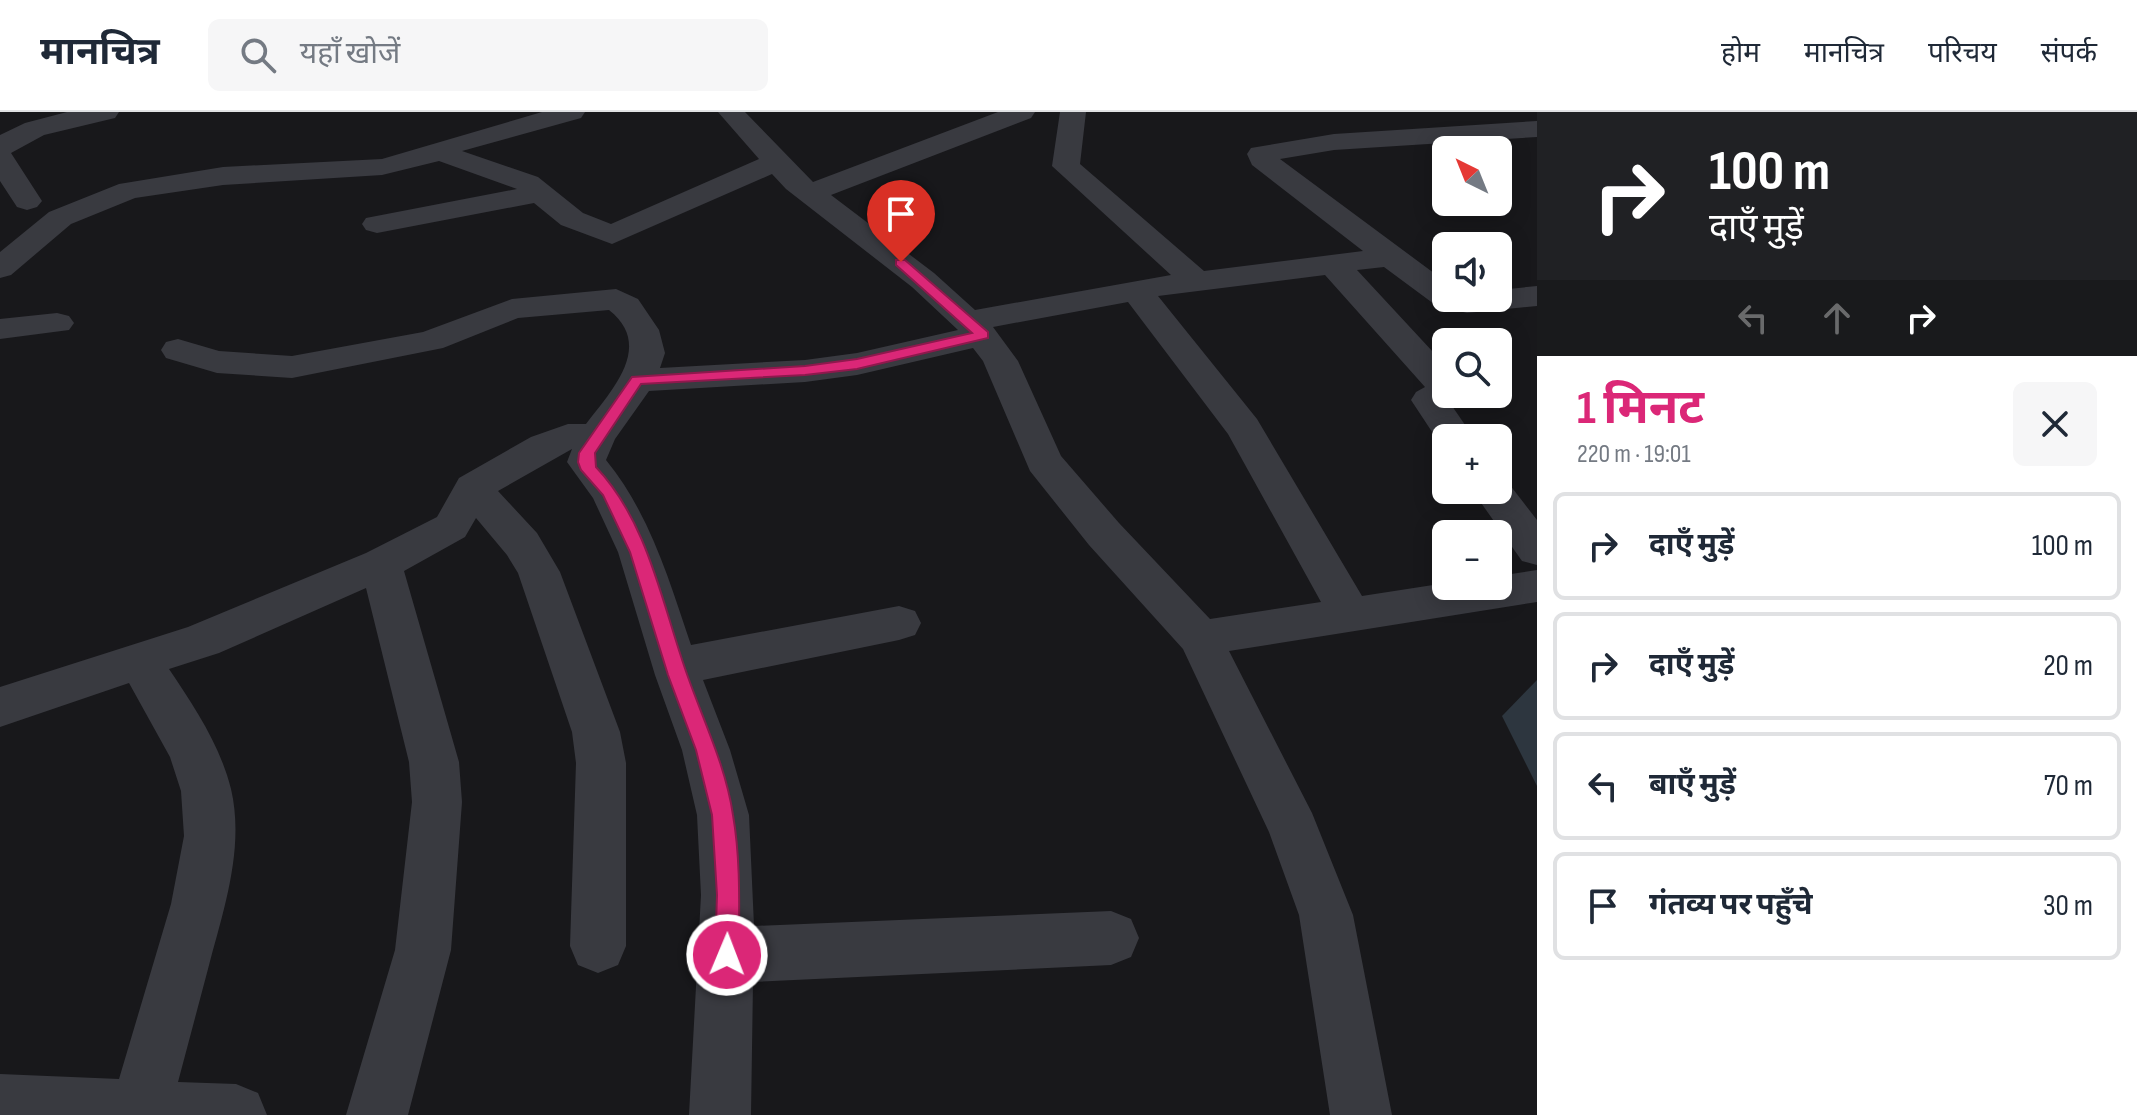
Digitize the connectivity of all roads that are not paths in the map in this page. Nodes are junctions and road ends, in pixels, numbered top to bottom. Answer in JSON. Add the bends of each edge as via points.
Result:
{"nodes":[{"id":1,"x":106,"y":112,"type":"edge"},
{"id":2,"x":572,"y":112,"type":"edge"},
{"id":3,"x":1022,"y":112,"type":"edge"},
{"id":4,"x":1073,"y":112,"type":"edge"},
{"id":5,"x":1430,"y":112,"type":"edge"},
{"id":6,"x":739,"y":114,"type":"edge"},
{"id":7,"x":542,"y":116,"type":"edge"},
{"id":8,"x":1537,"y":129,"type":"edge"},
{"id":9,"x":1474,"y":134,"type":"junction"},
{"id":10,"x":0,"y":148,"type":"edge"},
{"id":11,"x":438,"y":153,"type":"junction"},
{"id":12,"x":0,"y":158,"type":"edge"},
{"id":13,"x":775,"y":162,"type":"junction"},
{"id":14,"x":541,"y":193,"type":"junction"},
{"id":15,"x":810,"y":193,"type":"junction"},
{"id":16,"x":27,"y":201,"type":"dead end"},
{"id":17,"x":377,"y":224,"type":"dead end"},
{"id":18,"x":1388,"y":257,"type":"junction"},
{"id":19,"x":1333,"y":264,"type":"junction"},
{"id":20,"x":0,"y":268,"type":"edge"},
{"id":21,"x":1196,"y":281,"type":"junction"},
{"id":22,"x":1432,"y":287,"type":"edge"},
{"id":23,"x":1136,"y":290,"type":"junction"},
{"id":24,"x":1535,"y":299,"type":"edge"},
{"id":25,"x":1512,"y":300,"type":"edge"},
{"id":26,"x":57,"y":323,"type":"dead end"},
{"id":27,"x":975,"y":328,"type":"junction"},
{"id":28,"x":0,"y":329,"type":"edge"},
{"id":29,"x":178,"y":350,"type":"dead end"},
{"id":30,"x":637,"y":380,"type":"junction"},
{"id":31,"x":1445,"y":424,"type":"edge"},
{"id":32,"x":597,"y":436,"type":"junction"},
{"id":33,"x":473,"y":488,"type":"junction"},
{"id":34,"x":1502,"y":504,"type":"edge"},
{"id":35,"x":1537,"y":550,"type":"edge"},
{"id":36,"x":381,"y":564,"type":"junction"},
{"id":37,"x":1537,"y":586,"type":"edge"},
{"id":38,"x":1350,"y":615,"type":"junction"},
{"id":39,"x":899,"y":623,"type":"dead end"},
{"id":40,"x":1200,"y":638,"type":"junction"},
{"id":41,"x":140,"y":662,"type":"junction"},
{"id":42,"x":676,"y":667,"type":"junction"},
{"id":43,"x":0,"y":707,"type":"edge"},
{"id":44,"x":1111,"y":938,"type":"dead end"},
{"id":45,"x":598,"y":946,"type":"dead end"},
{"id":46,"x":727,"y":955,"type":"junction"},
{"id":47,"x":0,"y":1105,"type":"edge"},
{"id":48,"x":140,"y":1111,"type":"junction"},
{"id":49,"x":236,"y":1115,"type":"edge"},
{"id":50,"x":377,"y":1115,"type":"edge"},
{"id":51,"x":720,"y":1115,"type":"edge"},
{"id":52,"x":1361,"y":1115,"type":"edge"}],
"edges":[{"from":1,"to":10,"type":"street","via":[[43,128]]},
{"from":2,"to":7,"type":"street"},
{"from":3,"to":15,"type":"street"},
{"from":4,"to":21,"type":"street","via":[[1066,166]]},
{"from":5,"to":9,"type":"street"},
{"from":6,"to":13,"type":"street"},
{"from":7,"to":11,"type":"street","via":[[433,150]]},
{"from":8,"to":9,"type":"street"},
{"from":9,"to":18,"type":"street","via":[[1334,142],[1261,154]]},
{"from":11,"to":14,"type":"street","via":[[520,180]]},
{"from":11,"to":20,"type":"street","via":[[382,167],[223,176],[129,190],[60,218]]},
{"from":12,"to":16,"type":"street"},
{"from":13,"to":14,"type":"street","via":[[612,235],[581,225]]},
{"from":13,"to":15,"type":"street"},
{"from":14,"to":17,"type":"street"},
{"from":15,"to":27,"type":"street","via":[[923,280]]},
{"from":18,"to":19,"type":"street"},
{"from":18,"to":22,"type":"street"},
{"from":19,"to":21,"type":"street"},
{"from":19,"to":31,"type":"street","via":[[1445,387],[1429,400]]},
{"from":21,"to":23,"type":"street"},
{"from":23,"to":27,"type":"street"},
{"from":23,"to":38,"type":"street","via":[[1244,428]]},
{"from":24,"to":25,"type":"street"},
{"from":26,"to":28,"type":"street"},
{"from":27,"to":30,"type":"street","via":[[857,364]]},
{"from":27,"to":40,"type":"street","via":[[1000,361],[1044,462]]},
{"from":29,"to":30,"type":"street","via":[[217,362],[292,367],[431,341],[512,309],[611,299],[626,306],[645,340],[648,353]]},
{"from":30,"to":32,"type":"street"},
{"from":32,"to":33,"type":"street","via":[[558,440]]},
{"from":32,"to":42,"type":"street","via":[[586,462],[626,521]]},
{"from":33,"to":36,"type":"street","via":[[451,527]]},
{"from":33,"to":45,"type":"street","via":[[539,572],[596,732],[601,763]]},
{"from":34,"to":35,"type":"street"},
{"from":36,"to":41,"type":"street"},
{"from":36,"to":50,"type":"street","via":[[434,762],[437,802],[423,950]]},
{"from":37,"to":38,"type":"street"},
{"from":38,"to":40,"type":"street"},
{"from":39,"to":42,"type":"street"},
{"from":40,"to":52,"type":"street","via":[[1294,830],[1326,915]]},
{"from":41,"to":43,"type":"street"},
{"from":41,"to":48,"type":"street","via":[[199,768],[207,793],[209,835],[205,877]]},
{"from":42,"to":46,"type":"street","via":[[723,815]]},
{"from":44,"to":46,"type":"street"},
{"from":46,"to":51,"type":"street"},
{"from":47,"to":48,"type":"street"},
{"from":48,"to":49,"type":"street"}]}
